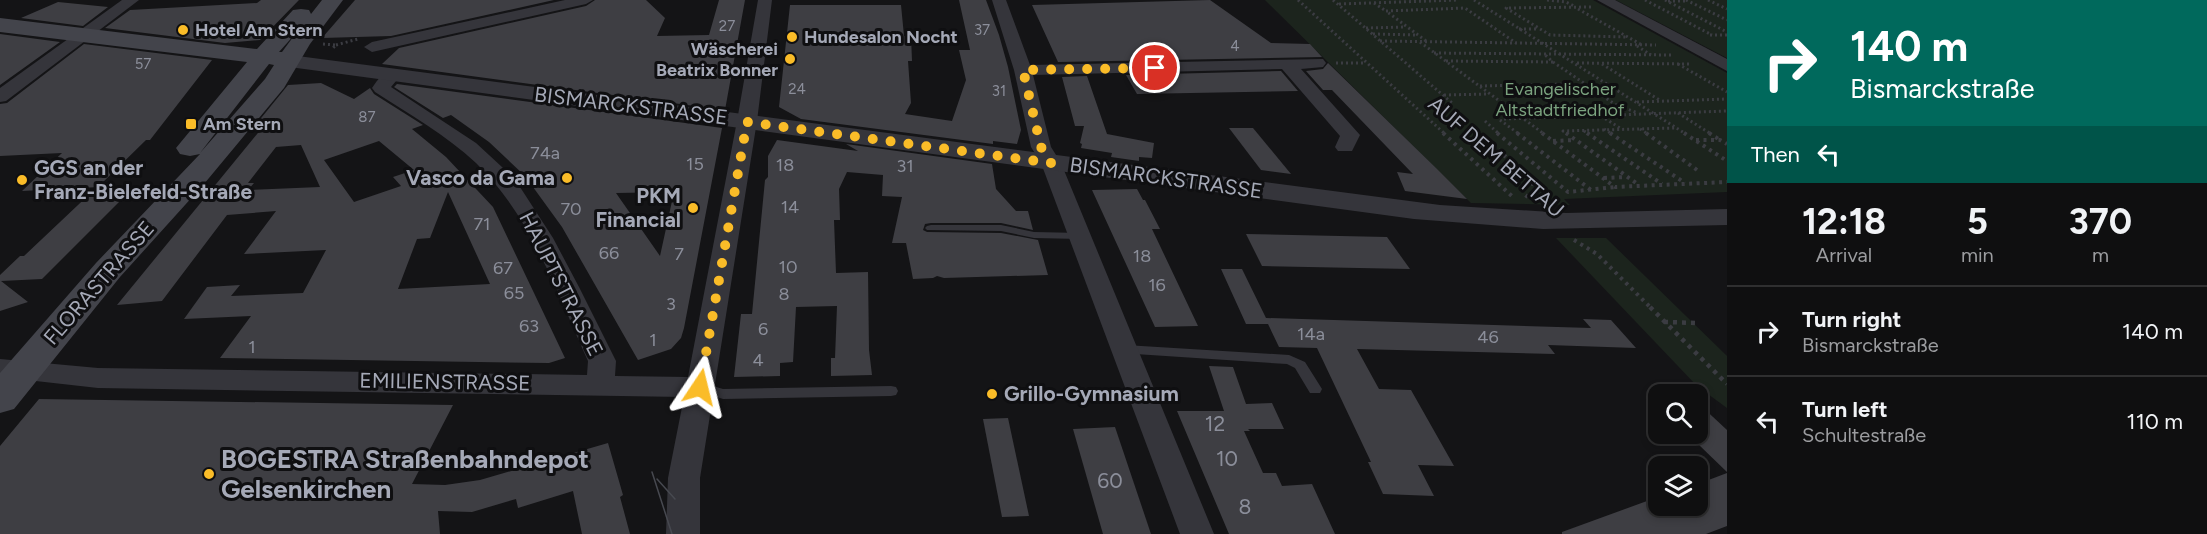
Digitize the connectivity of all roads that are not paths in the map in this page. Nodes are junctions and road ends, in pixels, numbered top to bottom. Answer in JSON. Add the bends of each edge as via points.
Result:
{"nodes":[{"id":1,"x":132,"y":0,"type":"edge"},
{"id":2,"x":316,"y":0,"type":"edge"},
{"id":3,"x":333,"y":0,"type":"edge"},
{"id":4,"x":586,"y":0,"type":"edge"},
{"id":5,"x":765,"y":0,"type":"edge"},
{"id":6,"x":999,"y":0,"type":"edge"},
{"id":7,"x":1599,"y":4,"type":"edge"},
{"id":8,"x":518,"y":8,"type":"edge"},
{"id":9,"x":0,"y":25,"type":"edge"},
{"id":10,"x":84,"y":36,"type":"junction"},
{"id":11,"x":372,"y":47,"type":"dead end"},
{"id":12,"x":277,"y":59,"type":"junction"},
{"id":13,"x":1317,"y":63,"type":"road end"},
{"id":14,"x":1288,"y":65,"type":"junction"},
{"id":15,"x":1727,"y":66,"type":"edge"},
{"id":16,"x":1023,"y":70,"type":"junction"},
{"id":17,"x":393,"y":86,"type":"junction"},
{"id":18,"x":0,"y":96,"type":"edge"},
{"id":19,"x":747,"y":122,"type":"junction"},
{"id":20,"x":1345,"y":147,"type":"dead end"},
{"id":21,"x":1051,"y":163,"type":"junction"},
{"id":22,"x":1726,"y":217,"type":"edge"},
{"id":23,"x":930,"y":228,"type":"dead end"},
{"id":24,"x":1081,"y":236,"type":"junction"},
{"id":25,"x":1125,"y":350,"type":"junction"},
{"id":26,"x":8,"y":368,"type":"edge"},
{"id":27,"x":600,"y":384,"type":"junction"},
{"id":28,"x":700,"y":387,"type":"junction"},
{"id":29,"x":1315,"y":389,"type":"dead end"},
{"id":30,"x":891,"y":391,"type":"dead end"},
{"id":31,"x":0,"y":399,"type":"edge"},
{"id":32,"x":682,"y":534,"type":"edge"},
{"id":33,"x":1197,"y":534,"type":"edge"}],
"edges":[{"from":1,"to":10,"type":"street"},
{"from":2,"to":12,"type":"main road","name":"FLORASTRASSE","via":[[277,39]]},
{"from":3,"to":12,"type":"main road","name":"FLORASTRASSE","via":[[300,42]]},
{"from":4,"to":8,"type":"street"},
{"from":5,"to":19,"type":"street"},
{"from":6,"to":16,"type":"street"},
{"from":7,"to":15,"type":"street"},
{"from":8,"to":11,"type":"street"},
{"from":9,"to":10,"type":"main road","name":"BISMARCKSTRASSE"},
{"from":10,"to":12,"type":"main road","name":"BISMARCKSTRASSE"},
{"from":10,"to":18,"type":"street"},
{"from":12,"to":17,"type":"street","name":"BISMARCKSTRASSE"},
{"from":12,"to":26,"type":"main road","name":"FLORASTRASSE","via":[[275,83],[194,178]]},
{"from":13,"to":14,"type":"street"},
{"from":14,"to":16,"type":"street"},
{"from":14,"to":20,"type":"street","via":[[1350,135]]},
{"from":16,"to":21,"type":"street","via":[[1041,147]]},
{"from":17,"to":19,"type":"street","name":"BISMARCKSTRASSE"},
{"from":17,"to":27,"type":"street","name":"HAUPTSTRASSE","via":[[495,171],[534,223],[602,361]]},
{"from":19,"to":21,"type":"street","name":"BISMARCKSTRASSE"},
{"from":19,"to":28,"type":"street"},
{"from":21,"to":22,"type":"street","name":"BISMARCKSTRASSE","via":[[1482,217],[1616,222]]},
{"from":21,"to":24,"type":"street"},
{"from":23,"to":24,"type":"lane","via":[[1001,228],[1034,235]]},
{"from":24,"to":25,"type":"street"},
{"from":25,"to":29,"type":"lane","via":[[1288,360],[1300,365]]},
{"from":25,"to":33,"type":"street"},
{"from":26,"to":27,"type":"street","name":"EMILIENSTRASSE","via":[[98,378]]},
{"from":26,"to":31,"type":"main road","name":"FLORASTRASSE"},
{"from":27,"to":28,"type":"street","name":"EMILIENSTRASSE"},
{"from":28,"to":30,"type":"lane","name":"EMILIENSTRASSE","via":[[723,394]]},
{"from":28,"to":32,"type":"street","via":[[684,478]]}]}
